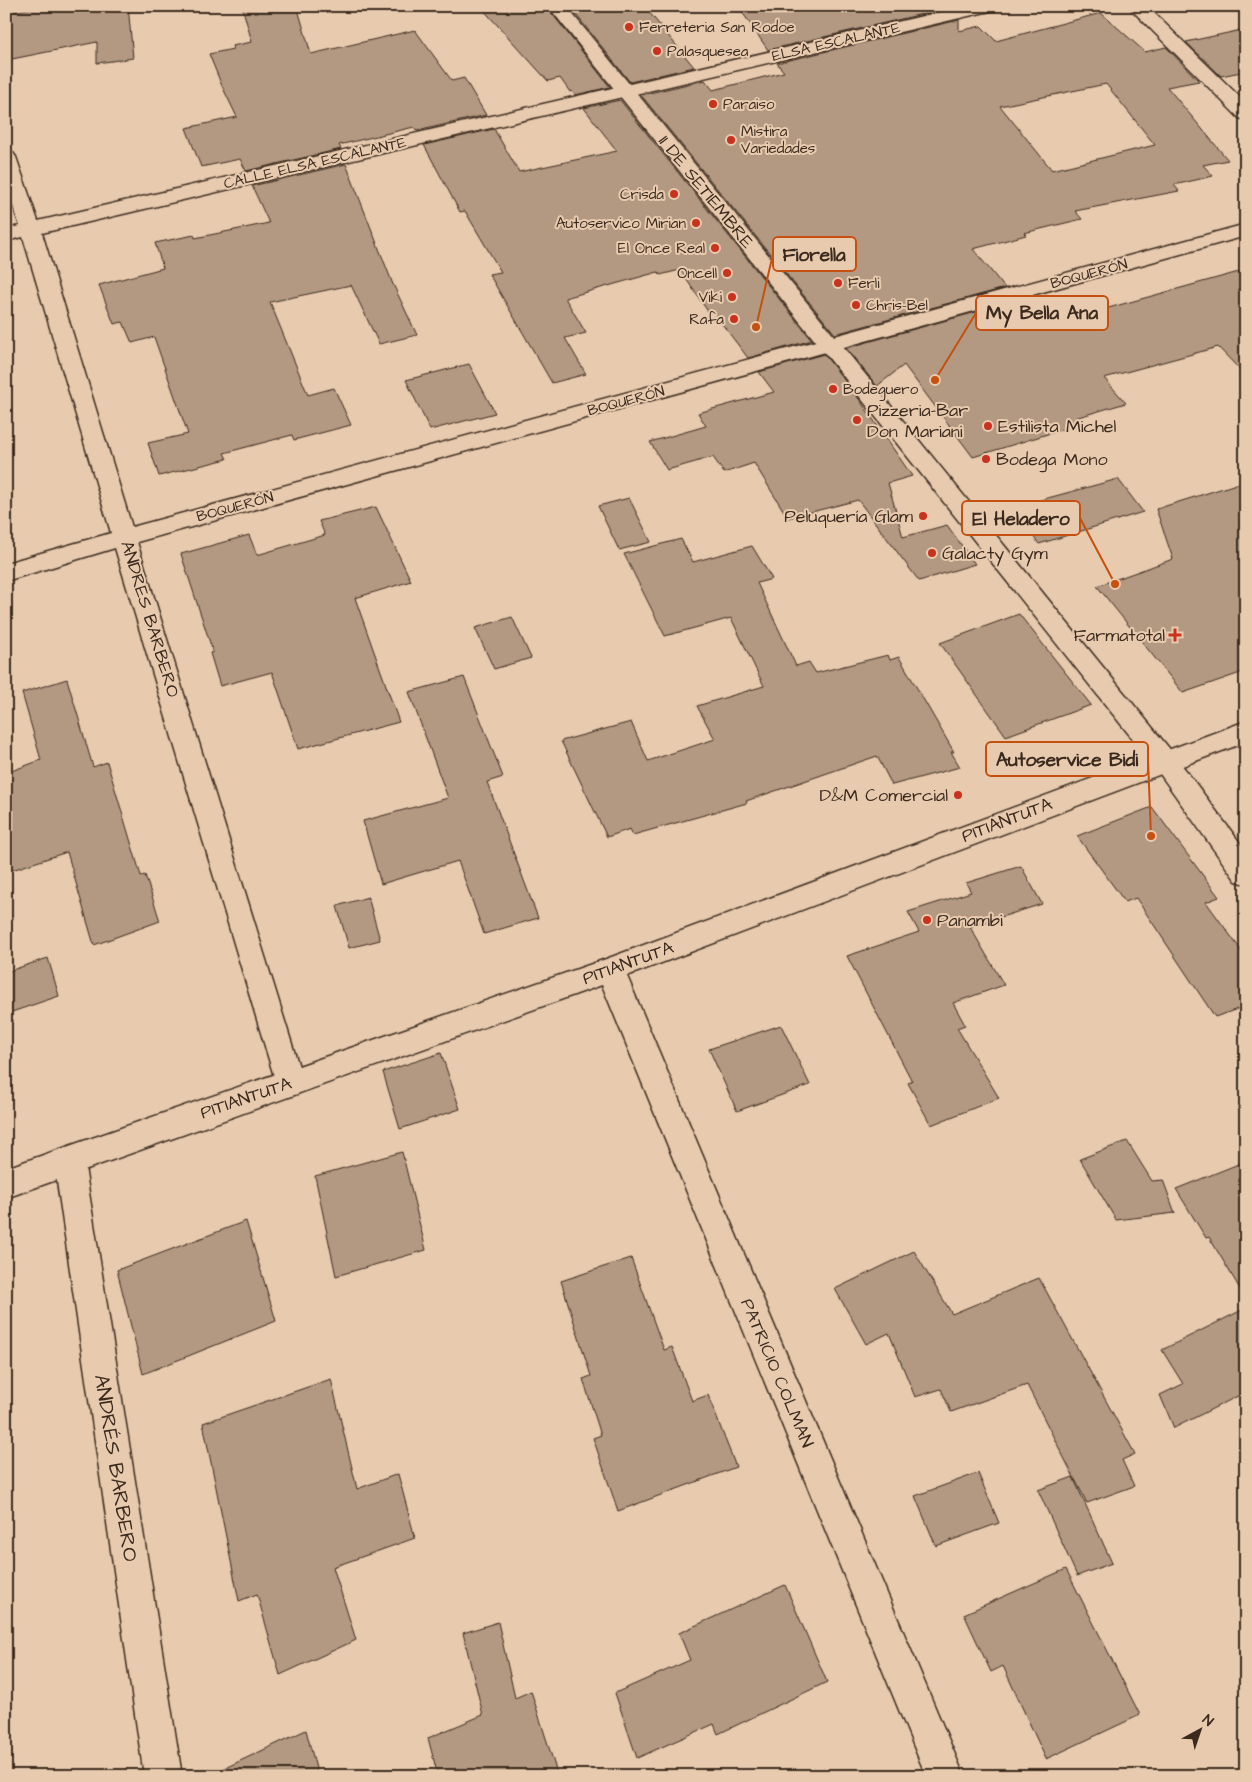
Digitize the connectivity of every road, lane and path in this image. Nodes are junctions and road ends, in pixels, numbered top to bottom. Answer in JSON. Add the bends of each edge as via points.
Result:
{"nodes":[{"id":1,"x":557,"y":6,"type":"edge"},
{"id":2,"x":990,"y":6,"type":"edge"},
{"id":3,"x":1136,"y":6,"type":"edge"},
{"id":4,"x":939,"y":12,"type":"edge"},
{"id":5,"x":624,"y":91,"type":"junction"},
{"id":6,"x":1246,"y":114,"type":"edge"},
{"id":7,"x":6,"y":157,"type":"edge"},
{"id":8,"x":32,"y":230,"type":"junction"},
{"id":9,"x":1246,"y":230,"type":"edge"},
{"id":10,"x":6,"y":236,"type":"edge"},
{"id":11,"x":831,"y":344,"type":"junction"},
{"id":12,"x":125,"y":537,"type":"junction"},
{"id":13,"x":6,"y":572,"type":"edge"},
{"id":14,"x":1246,"y":731,"type":"edge"},
{"id":15,"x":1164,"y":760,"type":"junction"},
{"id":16,"x":1246,"y":873,"type":"edge"},
{"id":17,"x":610,"y":970,"type":"junction"},
{"id":18,"x":289,"y":1083,"type":"junction"},
{"id":19,"x":69,"y":1161,"type":"junction"},
{"id":20,"x":6,"y":1183,"type":"edge"},
{"id":21,"x":163,"y":1776,"type":"edge"},
{"id":22,"x":945,"y":1776,"type":"edge"}],
"edges":[{"from":1,"to":5,"type":"street","name":"11 DE SETIEMBRE"},
{"from":2,"to":4,"type":"street","name":"ELSA ESCALANTE"},
{"from":3,"to":6,"type":"street"},
{"from":4,"to":5,"type":"street","name":"ELSA ESCALANTE"},
{"from":5,"to":8,"type":"street","name":"CALLE ELSA ESCALANTE"},
{"from":5,"to":11,"type":"street","name":"11 DE SETIEMBRE"},
{"from":7,"to":8,"type":"street","name":"ANDRES BARBERO"},
{"from":8,"to":10,"type":"street","name":"CALLE ELSA ESCALANTE"},
{"from":8,"to":12,"type":"street","name":"ANDRES BARBERO"},
{"from":9,"to":11,"type":"street","name":"BOQUERÓN"},
{"from":11,"to":12,"type":"street","name":"BOQUERÓN"},
{"from":11,"to":15,"type":"street","name":"11 DE SETIEMBRE"},
{"from":12,"to":13,"type":"street","name":"BOQUERÓN"},
{"from":12,"to":18,"type":"street","name":"ANDRES BARBERO"},
{"from":14,"to":15,"type":"street","name":"PITIANTUTA"},
{"from":15,"to":16,"type":"street","name":"11 DE SETIEMBRE"},
{"from":15,"to":17,"type":"street","name":"PITIANTUTA"},
{"from":17,"to":18,"type":"street","name":"PITIANTUTA"},
{"from":17,"to":22,"type":"street","name":"PATRICIO COLMAN"},
{"from":18,"to":19,"type":"street","name":"PITIANTUTA"},
{"from":19,"to":20,"type":"street","name":"PITIANTUTA"},
{"from":19,"to":21,"type":"street","name":"ANDRÉS BARBERO"}]}
